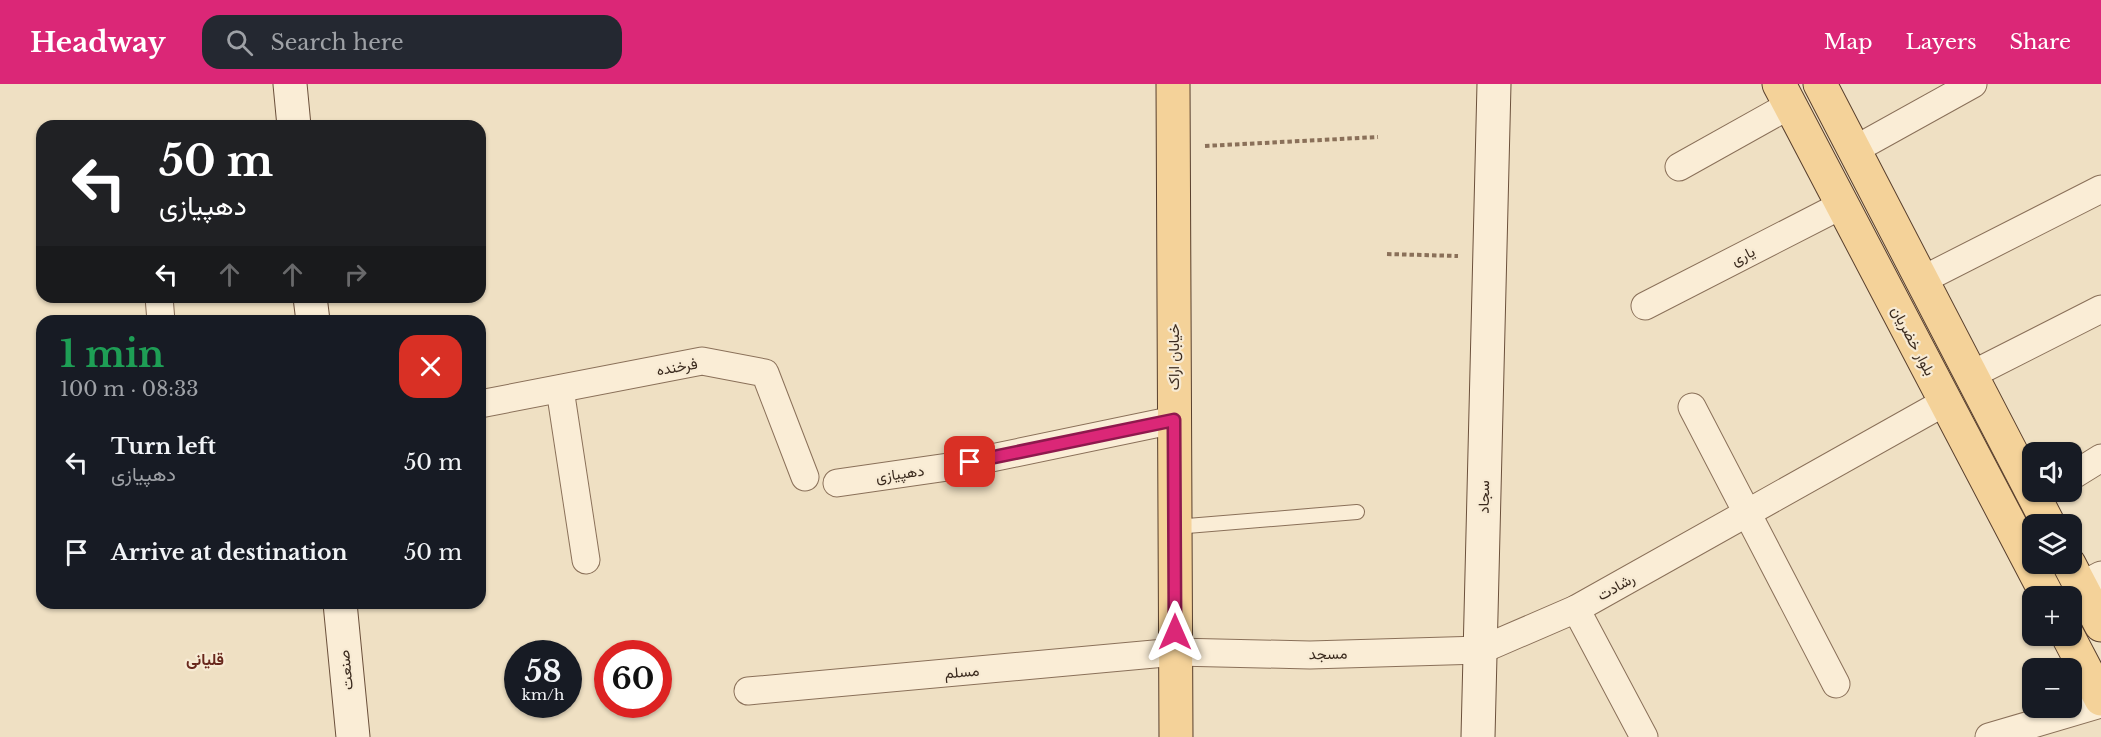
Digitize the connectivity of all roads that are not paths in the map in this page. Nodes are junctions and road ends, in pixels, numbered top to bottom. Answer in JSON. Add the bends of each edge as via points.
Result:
{"nodes":[{"id":1,"x":290,"y":84,"type":"edge"},
{"id":2,"x":1173,"y":84,"type":"edge"},
{"id":3,"x":1494,"y":84,"type":"edge"},
{"id":4,"x":1820,"y":84,"type":"edge"},
{"id":5,"x":1973,"y":84,"type":"edge"},
{"id":6,"x":1784,"y":95,"type":"edge"},
{"id":7,"x":293,"y":120,"type":"edge"},
{"id":8,"x":1854,"y":150,"type":"junction"},
{"id":9,"x":1679,"y":167,"type":"dead end"},
{"id":10,"x":2101,"y":189,"type":"edge"},
{"id":11,"x":1842,"y":205,"type":"junction"},
{"id":12,"x":1922,"y":280,"type":"junction"},
{"id":13,"x":1645,"y":306,"type":"dead end"},
{"id":14,"x":2101,"y":309,"type":"edge"},
{"id":15,"x":1971,"y":375,"type":"junction"},
{"id":16,"x":560,"y":389,"type":"junction"},
{"id":17,"x":1945,"y":402,"type":"junction"},
{"id":18,"x":486,"y":403,"type":"edge"},
{"id":19,"x":1692,"y":407,"type":"dead end"},
{"id":20,"x":1174,"y":420,"type":"junction"},
{"id":21,"x":2101,"y":458,"type":"edge"},
{"id":22,"x":2082,"y":470,"type":"edge"},
{"id":23,"x":805,"y":477,"type":"dead end"},
{"id":24,"x":837,"y":483,"type":"dead end"},
{"id":25,"x":2043,"y":505,"type":"edge"},
{"id":26,"x":1357,"y":512,"type":"dead end"},
{"id":27,"x":1747,"y":513,"type":"junction"},
{"id":28,"x":1175,"y":527,"type":"junction"},
{"id":29,"x":586,"y":560,"type":"dead end"},
{"id":30,"x":2084,"y":575,"type":"edge"},
{"id":31,"x":2042,"y":586,"type":"edge"},
{"id":32,"x":341,"y":609,"type":"edge"},
{"id":33,"x":1576,"y":609,"type":"junction"},
{"id":34,"x":2101,"y":625,"type":"edge"},
{"id":35,"x":2073,"y":646,"type":"edge"},
{"id":36,"x":1481,"y":650,"type":"junction"},
{"id":37,"x":1176,"y":652,"type":"junction"},
{"id":38,"x":1836,"y":684,"type":"dead end"},
{"id":39,"x":748,"y":691,"type":"dead end"},
{"id":40,"x":2101,"y":699,"type":"edge"},
{"id":41,"x":2101,"y":704,"type":"edge"},
{"id":42,"x":353,"y":737,"type":"edge"},
{"id":43,"x":1176,"y":737,"type":"edge"},
{"id":44,"x":1478,"y":737,"type":"edge"},
{"id":45,"x":1644,"y":737,"type":"edge"},
{"id":46,"x":1989,"y":737,"type":"edge"}],
"edges":[{"from":1,"to":7,"type":"street"},
{"from":2,"to":20,"type":"main road","name":"خیابان اراک"},
{"from":3,"to":36,"type":"street","name":"سجاد"},
{"from":4,"to":8,"type":"main road"},
{"from":5,"to":8,"type":"street"},
{"from":6,"to":9,"type":"street"},
{"from":6,"to":11,"type":"main road","name":"بلوار خضریان"},
{"from":8,"to":12,"type":"main road"},
{"from":10,"to":12,"type":"street"},
{"from":11,"to":13,"type":"street","name":"یاری"},
{"from":11,"to":17,"type":"main road","name":"بلوار خضریان"},
{"from":12,"to":15,"type":"main road"},
{"from":14,"to":15,"type":"street"},
{"from":15,"to":25,"type":"main road"},
{"from":16,"to":18,"type":"street","name":"فرخنده"},
{"from":16,"to":23,"type":"street","name":"فرخنده","via":[[702,361],[765,373]]},
{"from":16,"to":29,"type":"street"},
{"from":17,"to":27,"type":"street","name":"رشادت"},
{"from":17,"to":31,"type":"main road","name":"بلوار خضریان"},
{"from":19,"to":27,"type":"street"},
{"from":20,"to":24,"type":"street","name":"دهپیازی","via":[[948,467]]},
{"from":20,"to":28,"type":"main road","name":"خیابان اراک"},
{"from":21,"to":22,"type":"street"},
{"from":26,"to":28,"type":"lane"},
{"from":27,"to":33,"type":"street","name":"رشادت"},
{"from":27,"to":38,"type":"street"},
{"from":28,"to":37,"type":"main road","name":"خیابان اراک"},
{"from":30,"to":34,"type":"main road"},
{"from":32,"to":42,"type":"street","name":"صنعت"},
{"from":33,"to":36,"type":"street","name":"رشادت"},
{"from":33,"to":45,"type":"street"},
{"from":35,"to":40,"type":"main road"},
{"from":36,"to":37,"type":"street","name":"مسجد","via":[[1310,655]]},
{"from":36,"to":44,"type":"street","name":"سجاد"},
{"from":37,"to":39,"type":"street","name":"مسلم"},
{"from":37,"to":43,"type":"main road","name":"خیابان اراک"},
{"from":41,"to":46,"type":"street"}]}
